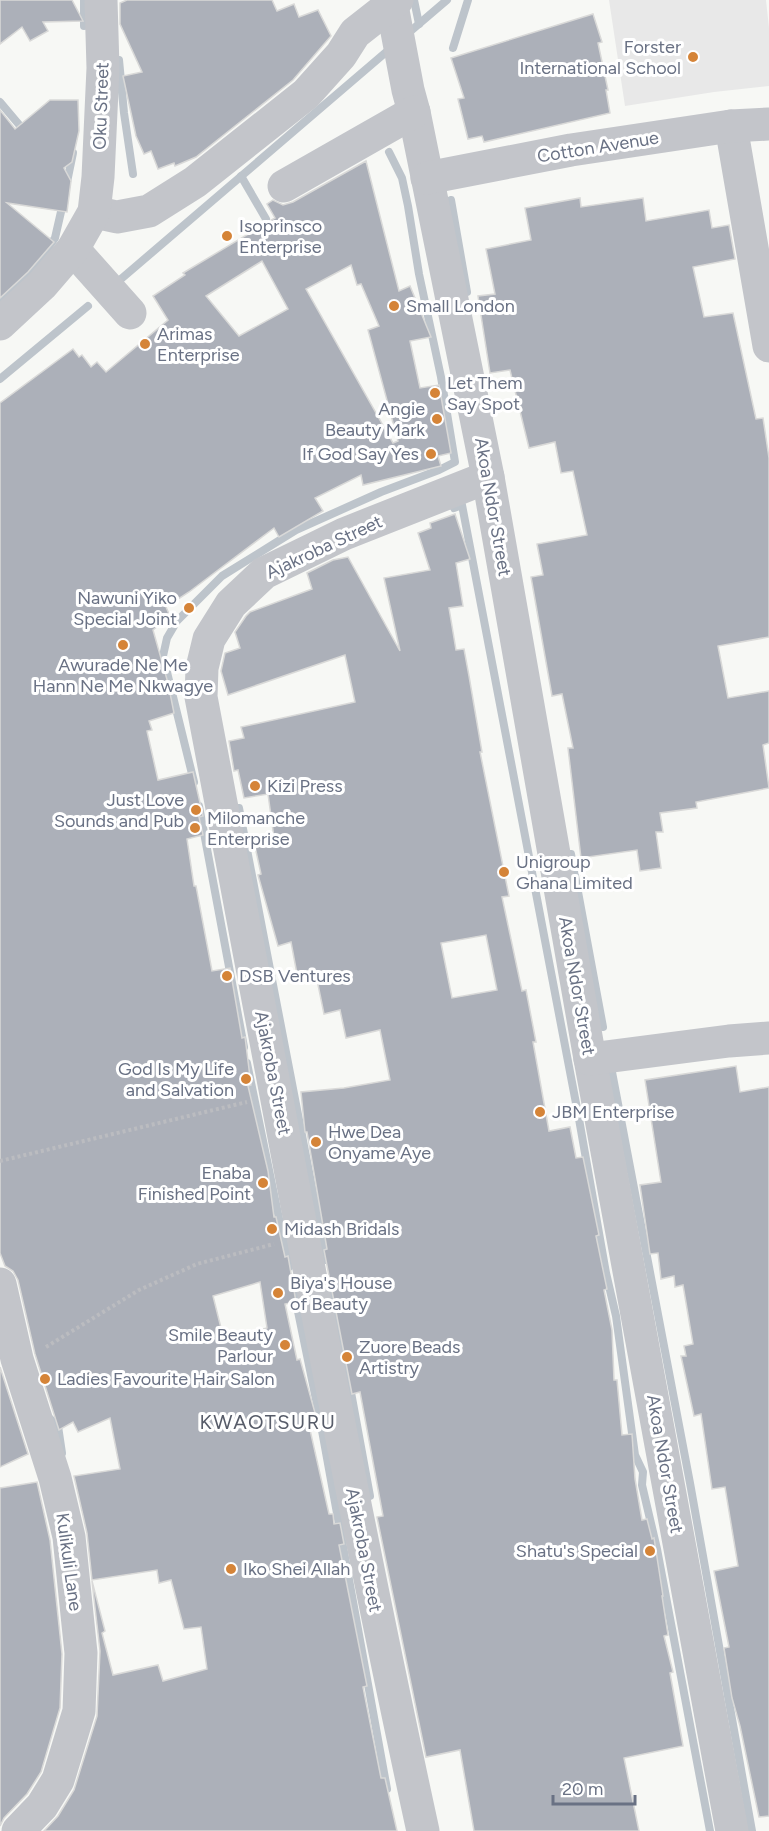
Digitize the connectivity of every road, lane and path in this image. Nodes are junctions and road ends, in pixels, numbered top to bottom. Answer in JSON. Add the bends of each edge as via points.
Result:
{"nodes":[{"id":1,"x":101,"y":0,"type":"edge"},
{"id":2,"x":393,"y":1,"type":"edge"},
{"id":3,"x":411,"y":101,"type":"junction"},
{"id":4,"x":769,"y":124,"type":"edge"},
{"id":5,"x":730,"y":126,"type":"junction"},
{"id":6,"x":427,"y":178,"type":"junction"},
{"id":7,"x":284,"y":186,"type":"dead end"},
{"id":8,"x":94,"y":212,"type":"junction"},
{"id":9,"x":73,"y":249,"type":"junction"},
{"id":10,"x":130,"y":313,"type":"dead end"},
{"id":11,"x":0,"y":324,"type":"edge"},
{"id":12,"x":769,"y":346,"type":"edge"},
{"id":13,"x":488,"y":477,"type":"junction"},
{"id":14,"x":769,"y":1038,"type":"edge"},
{"id":15,"x":590,"y":1059,"type":"junction"},
{"id":16,"x":277,"y":1095,"type":"junction"},
{"id":17,"x":0,"y":1161,"type":"edge"},
{"id":18,"x":302,"y":1237,"type":"junction"},
{"id":19,"x":0,"y":1284,"type":"edge"},
{"id":20,"x":17,"y":1359,"type":"junction"},
{"id":21,"x":18,"y":1831,"type":"edge"},
{"id":22,"x":423,"y":1831,"type":"edge"},
{"id":23,"x":732,"y":1831,"type":"edge"}],
"edges":[{"from":1,"to":8,"type":"street","name":"Oku Street","via":[[103,68]]},
{"from":2,"to":3,"type":"street","name":"Akoa Ndor Street"},
{"from":2,"to":8,"type":"street","via":[[355,33],[306,94],[195,182],[149,211],[117,218]]},
{"from":3,"to":6,"type":"street","name":"Akoa Ndor Street"},
{"from":3,"to":7,"type":"street"},
{"from":4,"to":5,"type":"street","name":"Cotton Avenue"},
{"from":5,"to":6,"type":"street","name":"Cotton Avenue","via":[[571,150]]},
{"from":5,"to":12,"type":"street"},
{"from":6,"to":13,"type":"street","name":"Akoa Ndor Street"},
{"from":8,"to":9,"type":"street"},
{"from":9,"to":10,"type":"street"},
{"from":9,"to":11,"type":"street"},
{"from":13,"to":15,"type":"street","name":"Akoa Ndor Street"},
{"from":13,"to":16,"type":"street","name":"Ajakroba Street","via":[[344,534],[264,573],[231,604],[209,639],[201,697]]},
{"from":14,"to":15,"type":"street"},
{"from":15,"to":23,"type":"street","name":"Akoa Ndor Street"},
{"from":16,"to":17,"type":"path"},
{"from":16,"to":18,"type":"street","name":"Ajakroba Street"},
{"from":18,"to":20,"type":"path","via":[[197,1264],[139,1290],[52,1345]]},
{"from":18,"to":22,"type":"street","name":"Ajakroba Street"},
{"from":19,"to":20,"type":"street","name":"Kulikuli Lane"},
{"from":20,"to":21,"type":"street","name":"Kulikuli Lane","via":[[55,1478],[69,1537],[81,1653],[79,1711],[58,1780],[42,1806]]}]}
